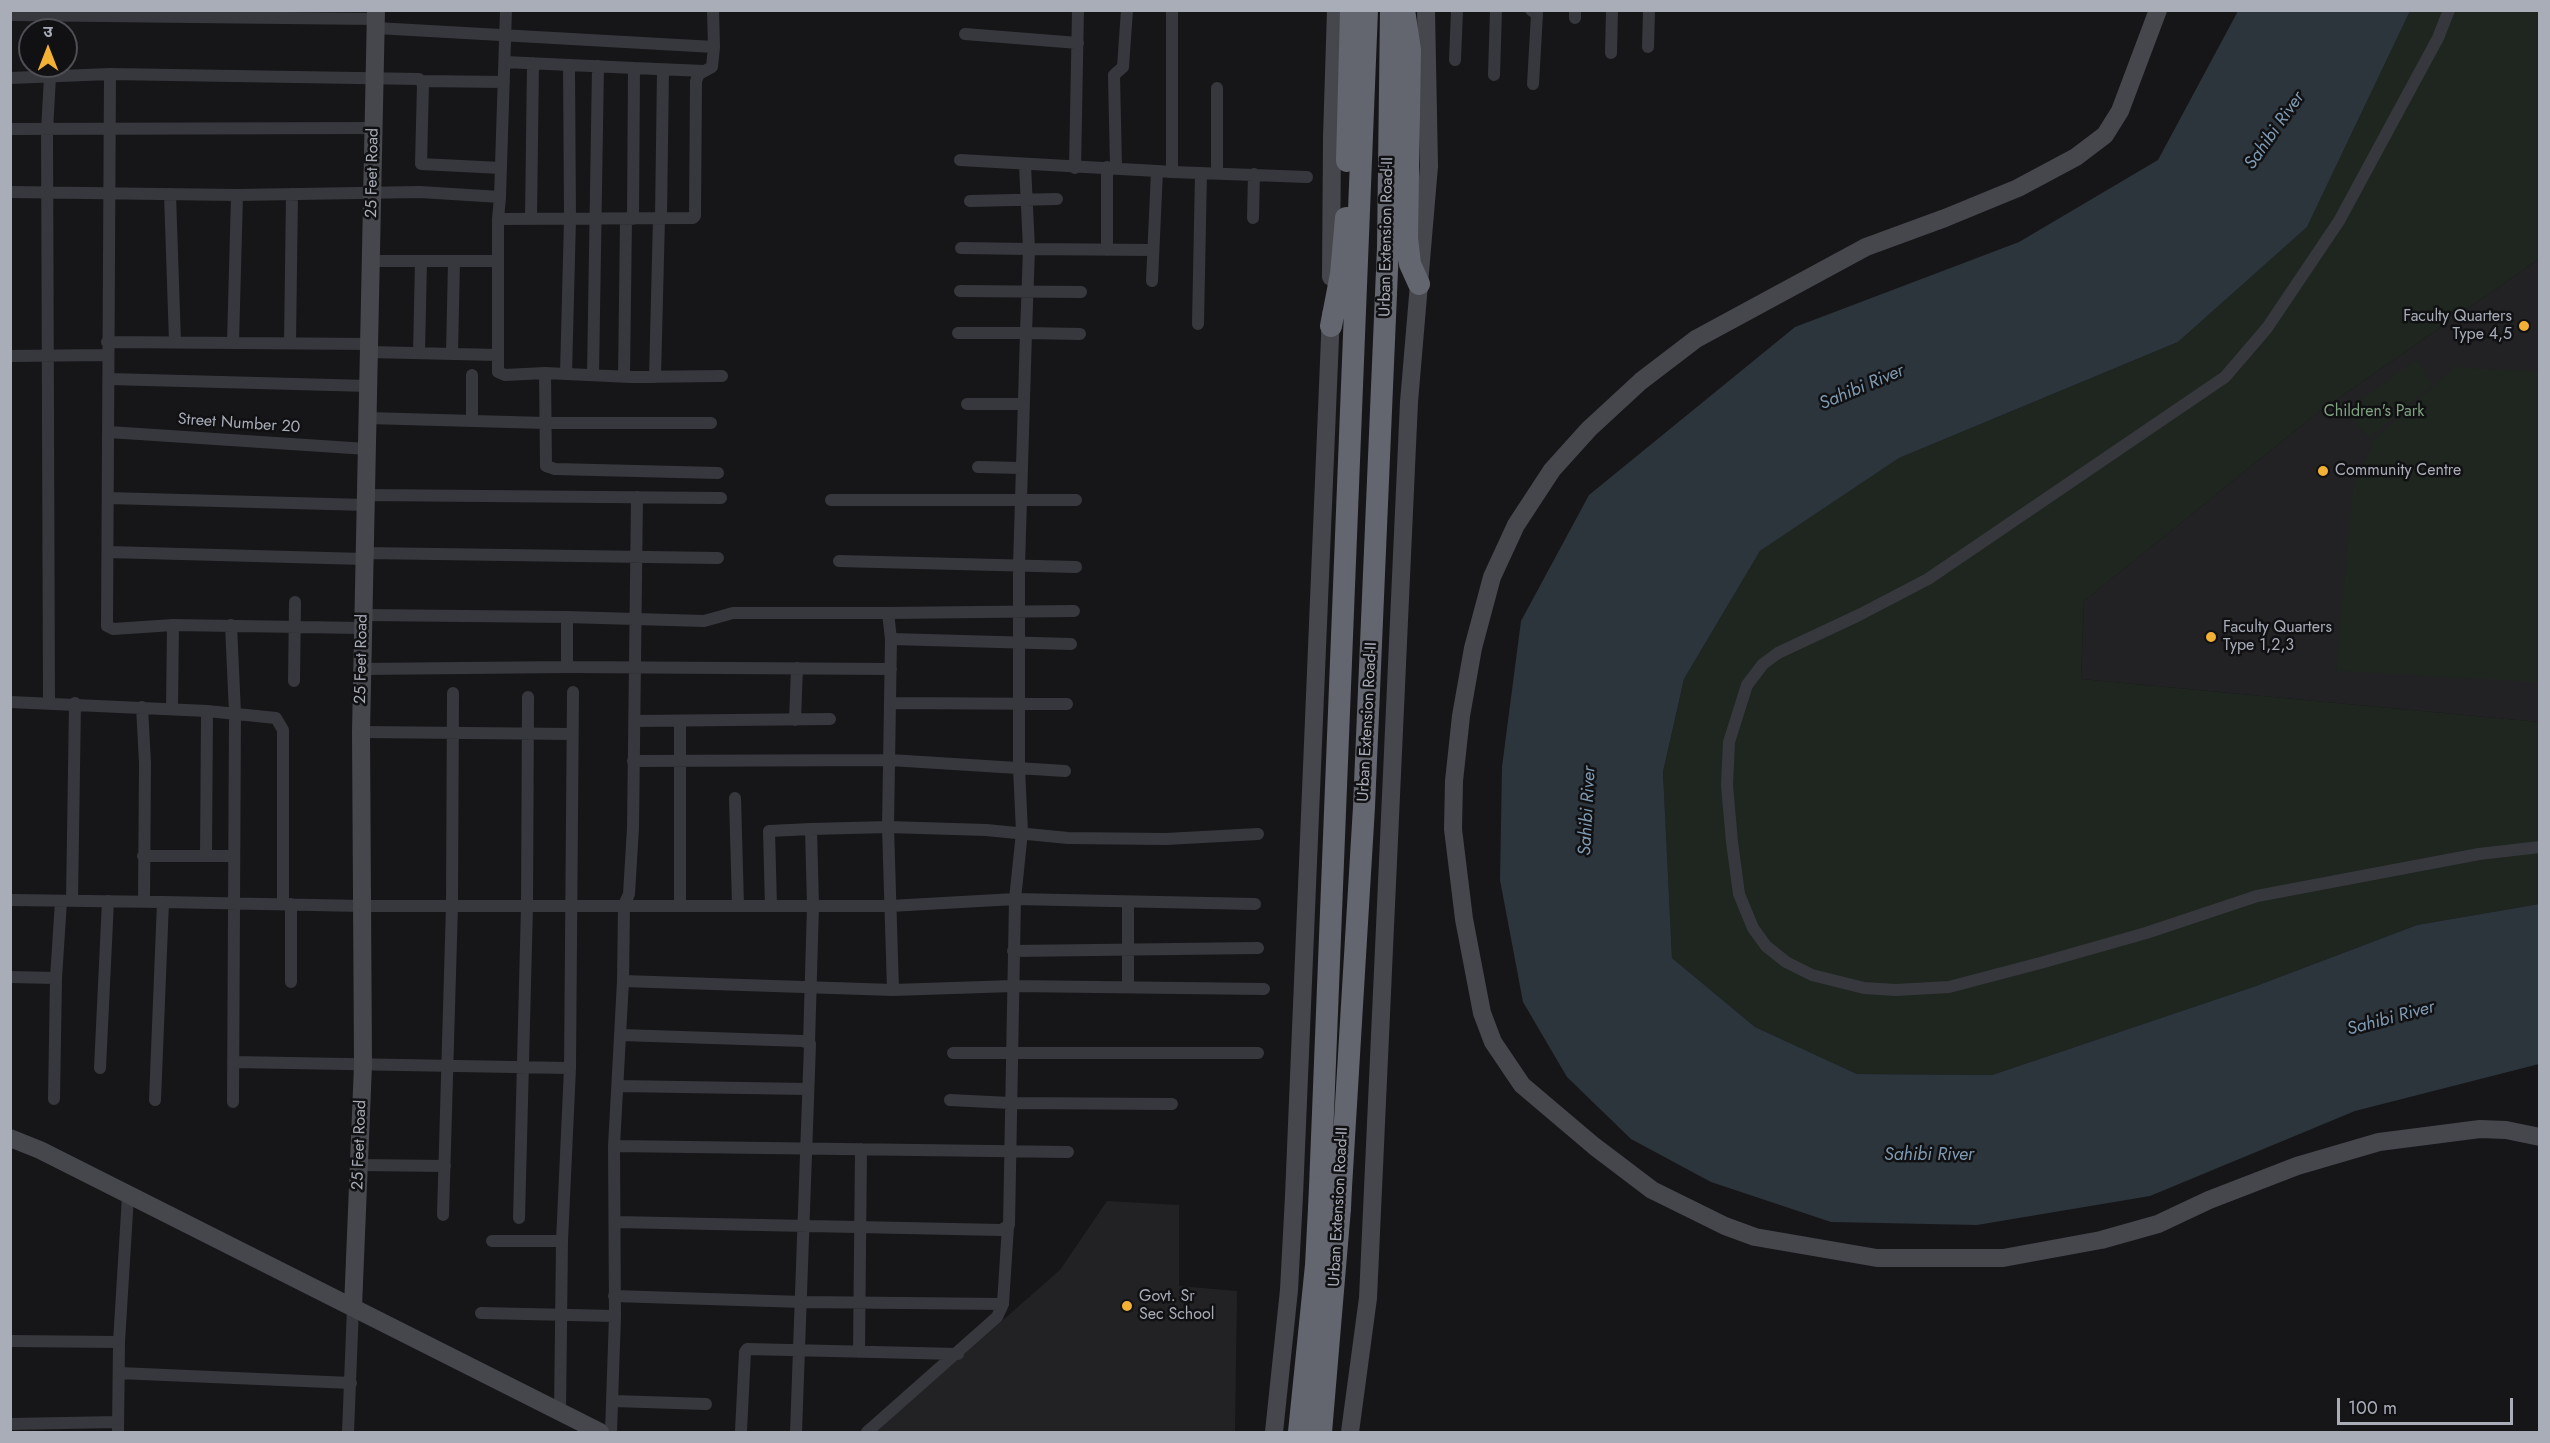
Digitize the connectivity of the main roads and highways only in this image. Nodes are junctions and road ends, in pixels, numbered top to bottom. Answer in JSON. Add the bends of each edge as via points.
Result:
{"nodes":[{"id":1,"x":1351,"y":10,"type":"edge"},
{"id":2,"x":1367,"y":10,"type":"edge"},
{"id":3,"x":1391,"y":10,"type":"edge"},
{"id":4,"x":1404,"y":10,"type":"edge"},
{"id":5,"x":1419,"y":284,"type":"road end"},
{"id":6,"x":1331,"y":326,"type":"road end"},
{"id":7,"x":1330,"y":1197,"type":"junction"},
{"id":8,"x":1326,"y":1268,"type":"junction"},
{"id":9,"x":1299,"y":1432,"type":"edge"},
{"id":10,"x":1321,"y":1432,"type":"edge"}],
"edges":[{"from":1,"to":6,"type":"highway","via":[[1346,225]]},
{"from":2,"to":7,"type":"highway","name":"Urban Extension Road-II"},
{"from":3,"to":7,"type":"highway","name":"Urban Extension Road-II","via":[[1386,295],[1364,807]]},
{"from":4,"to":5,"type":"highway","via":[[1410,50],[1407,238],[1410,264]]},
{"from":7,"to":8,"type":"highway","name":"Urban Extension Road-II"},
{"from":8,"to":9,"type":"highway","name":"Urban Extension Road-II"},
{"from":8,"to":10,"type":"highway","name":"Urban Extension Road-II"}]}
